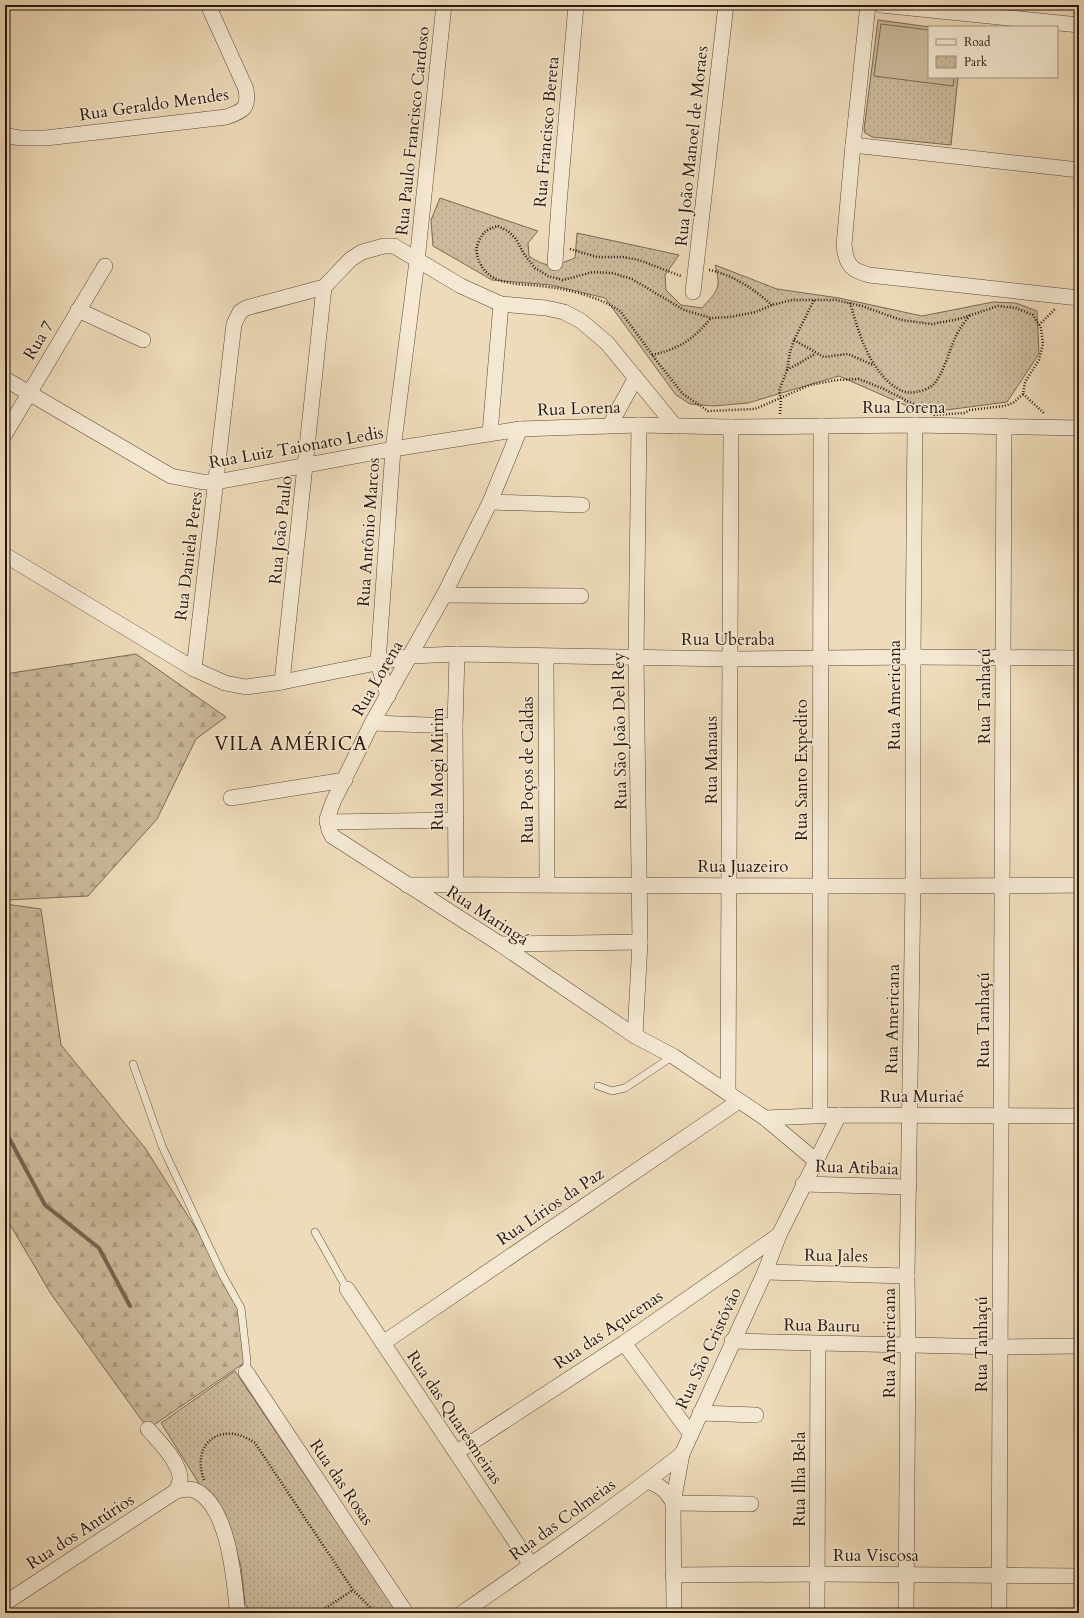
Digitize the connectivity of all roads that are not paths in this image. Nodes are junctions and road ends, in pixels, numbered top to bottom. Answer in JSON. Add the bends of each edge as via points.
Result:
{"nodes":[{"id":1,"x":208,"y":5,"type":"edge"},
{"id":2,"x":444,"y":5,"type":"edge"},
{"id":3,"x":576,"y":5,"type":"edge"},
{"id":4,"x":726,"y":5,"type":"edge"},
{"id":5,"x":868,"y":5,"type":"edge"},
{"id":6,"x":881,"y":5,"type":"edge"},
{"id":7,"x":1079,"y":25,"type":"edge"},
{"id":8,"x":5,"y":135,"type":"edge"},
{"id":9,"x":853,"y":145,"type":"junction"},
{"id":10,"x":1079,"y":170,"type":"edge"},
{"id":11,"x":417,"y":262,"type":"junction"},
{"id":12,"x":556,"y":263,"type":"dead end"},
{"id":13,"x":105,"y":266,"type":"dead end"},
{"id":14,"x":695,"y":280,"type":"road end"},
{"id":15,"x":324,"y":287,"type":"junction"},
{"id":16,"x":1079,"y":298,"type":"edge"},
{"id":17,"x":501,"y":304,"type":"junction"},
{"id":18,"x":78,"y":310,"type":"junction"},
{"id":19,"x":143,"y":340,"type":"dead end"},
{"id":20,"x":5,"y":379,"type":"edge"},
{"id":21,"x":635,"y":379,"type":"junction"},
{"id":22,"x":29,"y":393,"type":"junction"},
{"id":23,"x":610,"y":425,"type":"junction"},
{"id":24,"x":639,"y":425,"type":"junction"},
{"id":25,"x":915,"y":425,"type":"junction"},
{"id":26,"x":675,"y":426,"type":"junction"},
{"id":27,"x":821,"y":426,"type":"junction"},
{"id":28,"x":1004,"y":426,"type":"junction"},
{"id":29,"x":731,"y":427,"type":"junction"},
{"id":30,"x":1079,"y":428,"type":"edge"},
{"id":31,"x":520,"y":429,"type":"junction"},
{"id":32,"x":490,"y":433,"type":"junction"},
{"id":33,"x":5,"y":434,"type":"edge"},
{"id":34,"x":393,"y":449,"type":"junction"},
{"id":35,"x":306,"y":464,"type":"junction"},
{"id":36,"x":216,"y":482,"type":"junction"},
{"id":37,"x":490,"y":502,"type":"junction"},
{"id":38,"x":582,"y":504,"type":"dead end"},
{"id":39,"x":5,"y":555,"type":"edge"},
{"id":40,"x":444,"y":595,"type":"junction"},
{"id":41,"x":581,"y":596,"type":"dead end"},
{"id":42,"x":457,"y":654,"type":"junction"},
{"id":43,"x":411,"y":656,"type":"junction"},
{"id":44,"x":546,"y":657,"type":"junction"},
{"id":45,"x":912,"y":657,"type":"junction"},
{"id":46,"x":1003,"y":657,"type":"junction"},
{"id":47,"x":636,"y":658,"type":"junction"},
{"id":48,"x":730,"y":658,"type":"junction"},
{"id":49,"x":820,"y":658,"type":"junction"},
{"id":50,"x":1079,"y":658,"type":"edge"},
{"id":51,"x":378,"y":663,"type":"junction"},
{"id":52,"x":194,"y":669,"type":"junction"},
{"id":53,"x":282,"y":682,"type":"junction"},
{"id":54,"x":388,"y":696,"type":"junction"},
{"id":55,"x":372,"y":723,"type":"junction"},
{"id":56,"x":455,"y":726,"type":"junction"},
{"id":57,"x":345,"y":780,"type":"junction"},
{"id":58,"x":231,"y":798,"type":"dead end"},
{"id":59,"x":456,"y":820,"type":"junction"},
{"id":60,"x":327,"y":822,"type":"junction"},
{"id":61,"x":456,"y":884,"type":"junction"},
{"id":62,"x":547,"y":884,"type":"junction"},
{"id":63,"x":640,"y":884,"type":"junction"},
{"id":64,"x":407,"y":885,"type":"junction"},
{"id":65,"x":1079,"y":885,"type":"edge"},
{"id":66,"x":729,"y":886,"type":"junction"},
{"id":67,"x":820,"y":886,"type":"junction"},
{"id":68,"x":914,"y":886,"type":"junction"},
{"id":69,"x":1003,"y":886,"type":"junction"},
{"id":70,"x":640,"y":942,"type":"junction"},
{"id":71,"x":500,"y":944,"type":"junction"},
{"id":72,"x":635,"y":1036,"type":"junction"},
{"id":73,"x":673,"y":1056,"type":"junction"},
{"id":74,"x":133,"y":1064,"type":"dead end"},
{"id":75,"x":598,"y":1086,"type":"dead end"},
{"id":76,"x":733,"y":1097,"type":"junction"},
{"id":77,"x":820,"y":1115,"type":"junction"},
{"id":78,"x":839,"y":1115,"type":"junction"},
{"id":79,"x":910,"y":1115,"type":"junction"},
{"id":80,"x":1002,"y":1116,"type":"junction"},
{"id":81,"x":1079,"y":1116,"type":"edge"},
{"id":82,"x":764,"y":1118,"type":"junction"},
{"id":83,"x":815,"y":1160,"type":"junction"},
{"id":84,"x":803,"y":1184,"type":"junction"},
{"id":85,"x":909,"y":1187,"type":"junction"},
{"id":86,"x":315,"y":1232,"type":"dead end"},
{"id":87,"x":779,"y":1235,"type":"junction"},
{"id":88,"x":764,"y":1272,"type":"junction"},
{"id":89,"x":907,"y":1276,"type":"junction"},
{"id":90,"x":347,"y":1289,"type":"joint"},
{"id":91,"x":732,"y":1341,"type":"junction"},
{"id":92,"x":383,"y":1343,"type":"junction"},
{"id":93,"x":624,"y":1343,"type":"junction"},
{"id":94,"x":818,"y":1344,"type":"junction"},
{"id":95,"x":908,"y":1346,"type":"junction"},
{"id":96,"x":1079,"y":1346,"type":"edge"},
{"id":97,"x":1000,"y":1348,"type":"junction"},
{"id":98,"x":246,"y":1372,"type":"joint"},
{"id":99,"x":700,"y":1413,"type":"junction"},
{"id":100,"x":756,"y":1415,"type":"dead end"},
{"id":101,"x":148,"y":1430,"type":"dead end"},
{"id":102,"x":690,"y":1434,"type":"junction"},
{"id":103,"x":457,"y":1452,"type":"junction"},
{"id":104,"x":682,"y":1454,"type":"junction"},
{"id":105,"x":648,"y":1481,"type":"junction"},
{"id":106,"x":176,"y":1491,"type":"junction"},
{"id":107,"x":673,"y":1503,"type":"junction"},
{"id":108,"x":751,"y":1504,"type":"dead end"},
{"id":109,"x":531,"y":1566,"type":"junction"},
{"id":110,"x":818,"y":1574,"type":"junction"},
{"id":111,"x":906,"y":1574,"type":"junction"},
{"id":112,"x":673,"y":1575,"type":"junction"},
{"id":113,"x":999,"y":1575,"type":"junction"},
{"id":114,"x":1079,"y":1576,"type":"edge"},
{"id":115,"x":5,"y":1603,"type":"edge"},
{"id":116,"x":235,"y":1611,"type":"edge"},
{"id":117,"x":406,"y":1613,"type":"edge"},
{"id":118,"x":462,"y":1613,"type":"edge"},
{"id":119,"x":674,"y":1613,"type":"edge"},
{"id":120,"x":817,"y":1613,"type":"edge"},
{"id":121,"x":906,"y":1613,"type":"edge"},
{"id":122,"x":1000,"y":1613,"type":"edge"}],
"edges":[{"from":1,"to":8,"type":"street","name":"Rua Geraldo Mendes","via":[[246,89],[245,108],[238,113],[226,117],[46,138]]},
{"from":2,"to":11,"type":"street","name":"Rua Paulo Francisco Cardoso"},
{"from":3,"to":12,"type":"street","name":"Rua Francisco Bereta","via":[[559,196]]},
{"from":4,"to":14,"type":"street","name":"Rua João Manoel de Moraes"},
{"from":5,"to":9,"type":"street"},
{"from":6,"to":7,"type":"street"},
{"from":9,"to":10,"type":"street"},
{"from":9,"to":16,"type":"street","via":[[844,245],[845,255],[851,267],[858,272]]},
{"from":11,"to":15,"type":"street","via":[[394,246],[373,247],[351,259]]},
{"from":11,"to":17,"type":"street"},
{"from":11,"to":34,"type":"street","name":"Rua Antônio Marcos"},
{"from":13,"to":18,"type":"street","name":"Rua 7"},
{"from":15,"to":35,"type":"street","name":"Rua João Paulo"},
{"from":15,"to":36,"type":"street","name":"Rua Daniela Peres","via":[[246,308],[240,312],[234,324]]},
{"from":17,"to":21,"type":"street","via":[[526,305],[564,312],[608,343]]},
{"from":17,"to":32,"type":"street"},
{"from":18,"to":19,"type":"street"},
{"from":18,"to":22,"type":"street","name":"Rua 7"},
{"from":20,"to":22,"type":"street","name":"Rua Luiz Taionato Ledis"},
{"from":21,"to":23,"type":"street"},
{"from":21,"to":26,"type":"street"},
{"from":22,"to":33,"type":"street","name":"Rua 7"},
{"from":22,"to":36,"type":"street","name":"Rua Luiz Taionato Ledis","via":[[171,476]]},
{"from":23,"to":24,"type":"street","name":"Rua Lorena"},
{"from":23,"to":31,"type":"street","name":"Rua Lorena"},
{"from":24,"to":26,"type":"street","name":"Rua Lorena"},
{"from":24,"to":47,"type":"street","name":"Rua São João Del Rey"},
{"from":25,"to":27,"type":"street","name":"Rua Lorena"},
{"from":25,"to":28,"type":"street","name":"Rua Lorena"},
{"from":25,"to":45,"type":"street","name":"Rua Americana"},
{"from":26,"to":29,"type":"street","name":"Rua Lorena"},
{"from":27,"to":29,"type":"street","name":"Rua Lorena"},
{"from":27,"to":49,"type":"street","name":"Rua Santo Expedito"},
{"from":28,"to":30,"type":"street","name":"Rua Lorena"},
{"from":28,"to":46,"type":"street","name":"Rua Tanhaçú"},
{"from":29,"to":48,"type":"street","name":"Rua Manaus"},
{"from":31,"to":32,"type":"street","name":"Rua Luiz Taionato Ledis"},
{"from":31,"to":37,"type":"street","name":"Rua Lorena"},
{"from":32,"to":34,"type":"street","name":"Rua Luiz Taionato Ledis"},
{"from":34,"to":35,"type":"street","name":"Rua Luiz Taionato Ledis"},
{"from":34,"to":51,"type":"street","name":"Rua Antônio Marcos"},
{"from":35,"to":36,"type":"street","name":"Rua Luiz Taionato Ledis"},
{"from":35,"to":53,"type":"street","name":"Rua João Paulo"},
{"from":36,"to":52,"type":"street","name":"Rua Daniela Peres"},
{"from":37,"to":38,"type":"street"},
{"from":37,"to":40,"type":"street","name":"Rua Lorena"},
{"from":39,"to":52,"type":"street"},
{"from":40,"to":41,"type":"street"},
{"from":40,"to":43,"type":"street","name":"Rua Lorena"},
{"from":42,"to":43,"type":"street","name":"Rua Uberaba"},
{"from":42,"to":44,"type":"street","name":"Rua Uberaba"},
{"from":42,"to":56,"type":"street","name":"Rua Mogi Mirim"},
{"from":43,"to":51,"type":"street","name":"Rua Uberaba"},
{"from":43,"to":54,"type":"street","name":"Rua Lorena"},
{"from":44,"to":47,"type":"street","name":"Rua Uberaba"},
{"from":44,"to":62,"type":"street","name":"Rua Poços de Caldas"},
{"from":45,"to":46,"type":"street","name":"Rua Uberaba"},
{"from":45,"to":49,"type":"street","name":"Rua Uberaba"},
{"from":45,"to":68,"type":"street","name":"Rua Americana"},
{"from":46,"to":50,"type":"street","name":"Rua Uberaba"},
{"from":46,"to":69,"type":"street","name":"Rua Tanhaçú"},
{"from":47,"to":48,"type":"street","name":"Rua Uberaba"},
{"from":47,"to":63,"type":"street","name":"Rua São João Del Rey"},
{"from":48,"to":49,"type":"street","name":"Rua Uberaba"},
{"from":48,"to":66,"type":"street","name":"Rua Manaus"},
{"from":49,"to":67,"type":"street","name":"Rua Santo Expedito"},
{"from":51,"to":53,"type":"street","name":"Rua Uberaba"},
{"from":51,"to":54,"type":"street"},
{"from":52,"to":53,"type":"street","name":"Rua Uberaba","via":[[236,686]]},
{"from":54,"to":55,"type":"street","name":"Rua Lorena"},
{"from":55,"to":56,"type":"street"},
{"from":55,"to":57,"type":"street","name":"Rua Lorena"},
{"from":56,"to":59,"type":"street","name":"Rua Mogi Mirim"},
{"from":57,"to":58,"type":"street"},
{"from":57,"to":60,"type":"street","name":"Rua Lorena","via":[[328,813]]},
{"from":59,"to":60,"type":"street"},
{"from":59,"to":61,"type":"street","name":"Rua Mogi Mirim"},
{"from":60,"to":64,"type":"street","name":"Rua Maringá","via":[[332,836]]},
{"from":61,"to":62,"type":"street","name":"Rua Juazeiro"},
{"from":61,"to":64,"type":"street","name":"Rua Juazeiro"},
{"from":62,"to":63,"type":"street","name":"Rua Juazeiro"},
{"from":63,"to":66,"type":"street","name":"Rua Juazeiro"},
{"from":63,"to":70,"type":"street","name":"Rua São João Del Rey"},
{"from":64,"to":71,"type":"street","name":"Rua Maringá"},
{"from":65,"to":69,"type":"street","name":"Rua Juazeiro"},
{"from":66,"to":67,"type":"street","name":"Rua Juazeiro"},
{"from":66,"to":76,"type":"street","name":"Rua Manaus"},
{"from":67,"to":68,"type":"street","name":"Rua Juazeiro"},
{"from":67,"to":77,"type":"street","name":"Rua Santo Expedito"},
{"from":68,"to":69,"type":"street","name":"Rua Juazeiro"},
{"from":68,"to":79,"type":"street","name":"Rua Americana"},
{"from":69,"to":80,"type":"street","name":"Rua Tanhaçú"},
{"from":70,"to":71,"type":"street"},
{"from":70,"to":72,"type":"street","name":"Rua São João Del Rey"},
{"from":71,"to":72,"type":"street","name":"Rua Maringá"},
{"from":72,"to":73,"type":"street"},
{"from":73,"to":75,"type":"lane","via":[[625,1088],[612,1091]]},
{"from":73,"to":76,"type":"street"},
{"from":74,"to":98,"type":"lane","via":[[162,1146],[222,1274],[241,1308]]},
{"from":76,"to":82,"type":"street"},
{"from":76,"to":92,"type":"street","name":"Rua Lírios da Paz"},
{"from":77,"to":78,"type":"street","name":"Rua Muriaé"},
{"from":77,"to":82,"type":"street","name":"Rua Muriaé"},
{"from":78,"to":79,"type":"street","name":"Rua Muriaé"},
{"from":78,"to":83,"type":"street","name":"Rua São Cristóvão"},
{"from":79,"to":80,"type":"street","name":"Rua Muriaé"},
{"from":79,"to":85,"type":"street","name":"Rua Americana"},
{"from":80,"to":81,"type":"street","name":"Rua Muriaé"},
{"from":80,"to":97,"type":"street","name":"Rua Tanhaçú"},
{"from":82,"to":83,"type":"street"},
{"from":83,"to":84,"type":"street","name":"Rua São Cristóvão"},
{"from":84,"to":85,"type":"street","name":"Rua Atibaia"},
{"from":84,"to":87,"type":"street","name":"Rua São Cristóvão"},
{"from":85,"to":89,"type":"street","name":"Rua Americana"},
{"from":86,"to":90,"type":"lane"},
{"from":87,"to":88,"type":"street","name":"Rua São Cristóvão"},
{"from":87,"to":93,"type":"street","name":"Rua das Açucenas"},
{"from":88,"to":89,"type":"street","name":"Rua Jales"},
{"from":88,"to":91,"type":"street","name":"Rua São Cristóvão"},
{"from":89,"to":95,"type":"street","name":"Rua Americana"},
{"from":90,"to":92,"type":"street","name":"Rua das Quaresmeiras"},
{"from":91,"to":94,"type":"street","name":"Rua Bauru"},
{"from":91,"to":99,"type":"street","name":"Rua São Cristóvão"},
{"from":92,"to":103,"type":"street","name":"Rua das Quaresmeiras"},
{"from":93,"to":102,"type":"street"},
{"from":93,"to":103,"type":"street","name":"Rua das Açucenas"},
{"from":94,"to":95,"type":"street","name":"Rua Bauru"},
{"from":94,"to":110,"type":"street","name":"Rua Ilha Bela"},
{"from":95,"to":97,"type":"street","name":"Rua Bauru"},
{"from":95,"to":111,"type":"street","name":"Rua Americana"},
{"from":96,"to":97,"type":"street","name":"Rua Bauru"},
{"from":97,"to":113,"type":"street","name":"Rua Tanhaçú"},
{"from":98,"to":117,"type":"street","name":"Rua das Rosas"},
{"from":99,"to":100,"type":"street"},
{"from":99,"to":102,"type":"street","name":"Rua São Cristóvão"},
{"from":101,"to":106,"type":"street","via":[[173,1460],[180,1477]]},
{"from":102,"to":104,"type":"street","name":"Rua São Cristóvão"},
{"from":103,"to":109,"type":"street","name":"Rua das Quaresmeiras"},
{"from":104,"to":105,"type":"street","name":"Rua das Colmeias"},
{"from":104,"to":107,"type":"street","name":"Rua São Cristóvão"},
{"from":105,"to":107,"type":"street","via":[[662,1487]]},
{"from":105,"to":109,"type":"street","name":"Rua das Colmeias"},
{"from":106,"to":115,"type":"street","name":"Rua dos Antúrios"},
{"from":106,"to":116,"type":"street","via":[[193,1489],[208,1500],[219,1520],[232,1562]]},
{"from":107,"to":108,"type":"street"},
{"from":107,"to":112,"type":"street","name":"Rua São Cristóvão"},
{"from":109,"to":118,"type":"street","name":"Rua das Colmeias"},
{"from":110,"to":111,"type":"street","name":"Rua Viscosa"},
{"from":110,"to":112,"type":"street","name":"Rua Viscosa"},
{"from":110,"to":120,"type":"street","name":"Rua Ilha Bela"},
{"from":111,"to":113,"type":"street","name":"Rua Viscosa"},
{"from":111,"to":121,"type":"street","name":"Rua Americana"},
{"from":112,"to":119,"type":"street","name":"Rua São Cristóvão"},
{"from":113,"to":114,"type":"street","name":"Rua Viscosa"},
{"from":113,"to":122,"type":"street","name":"Rua Tanhaçú"}]}
